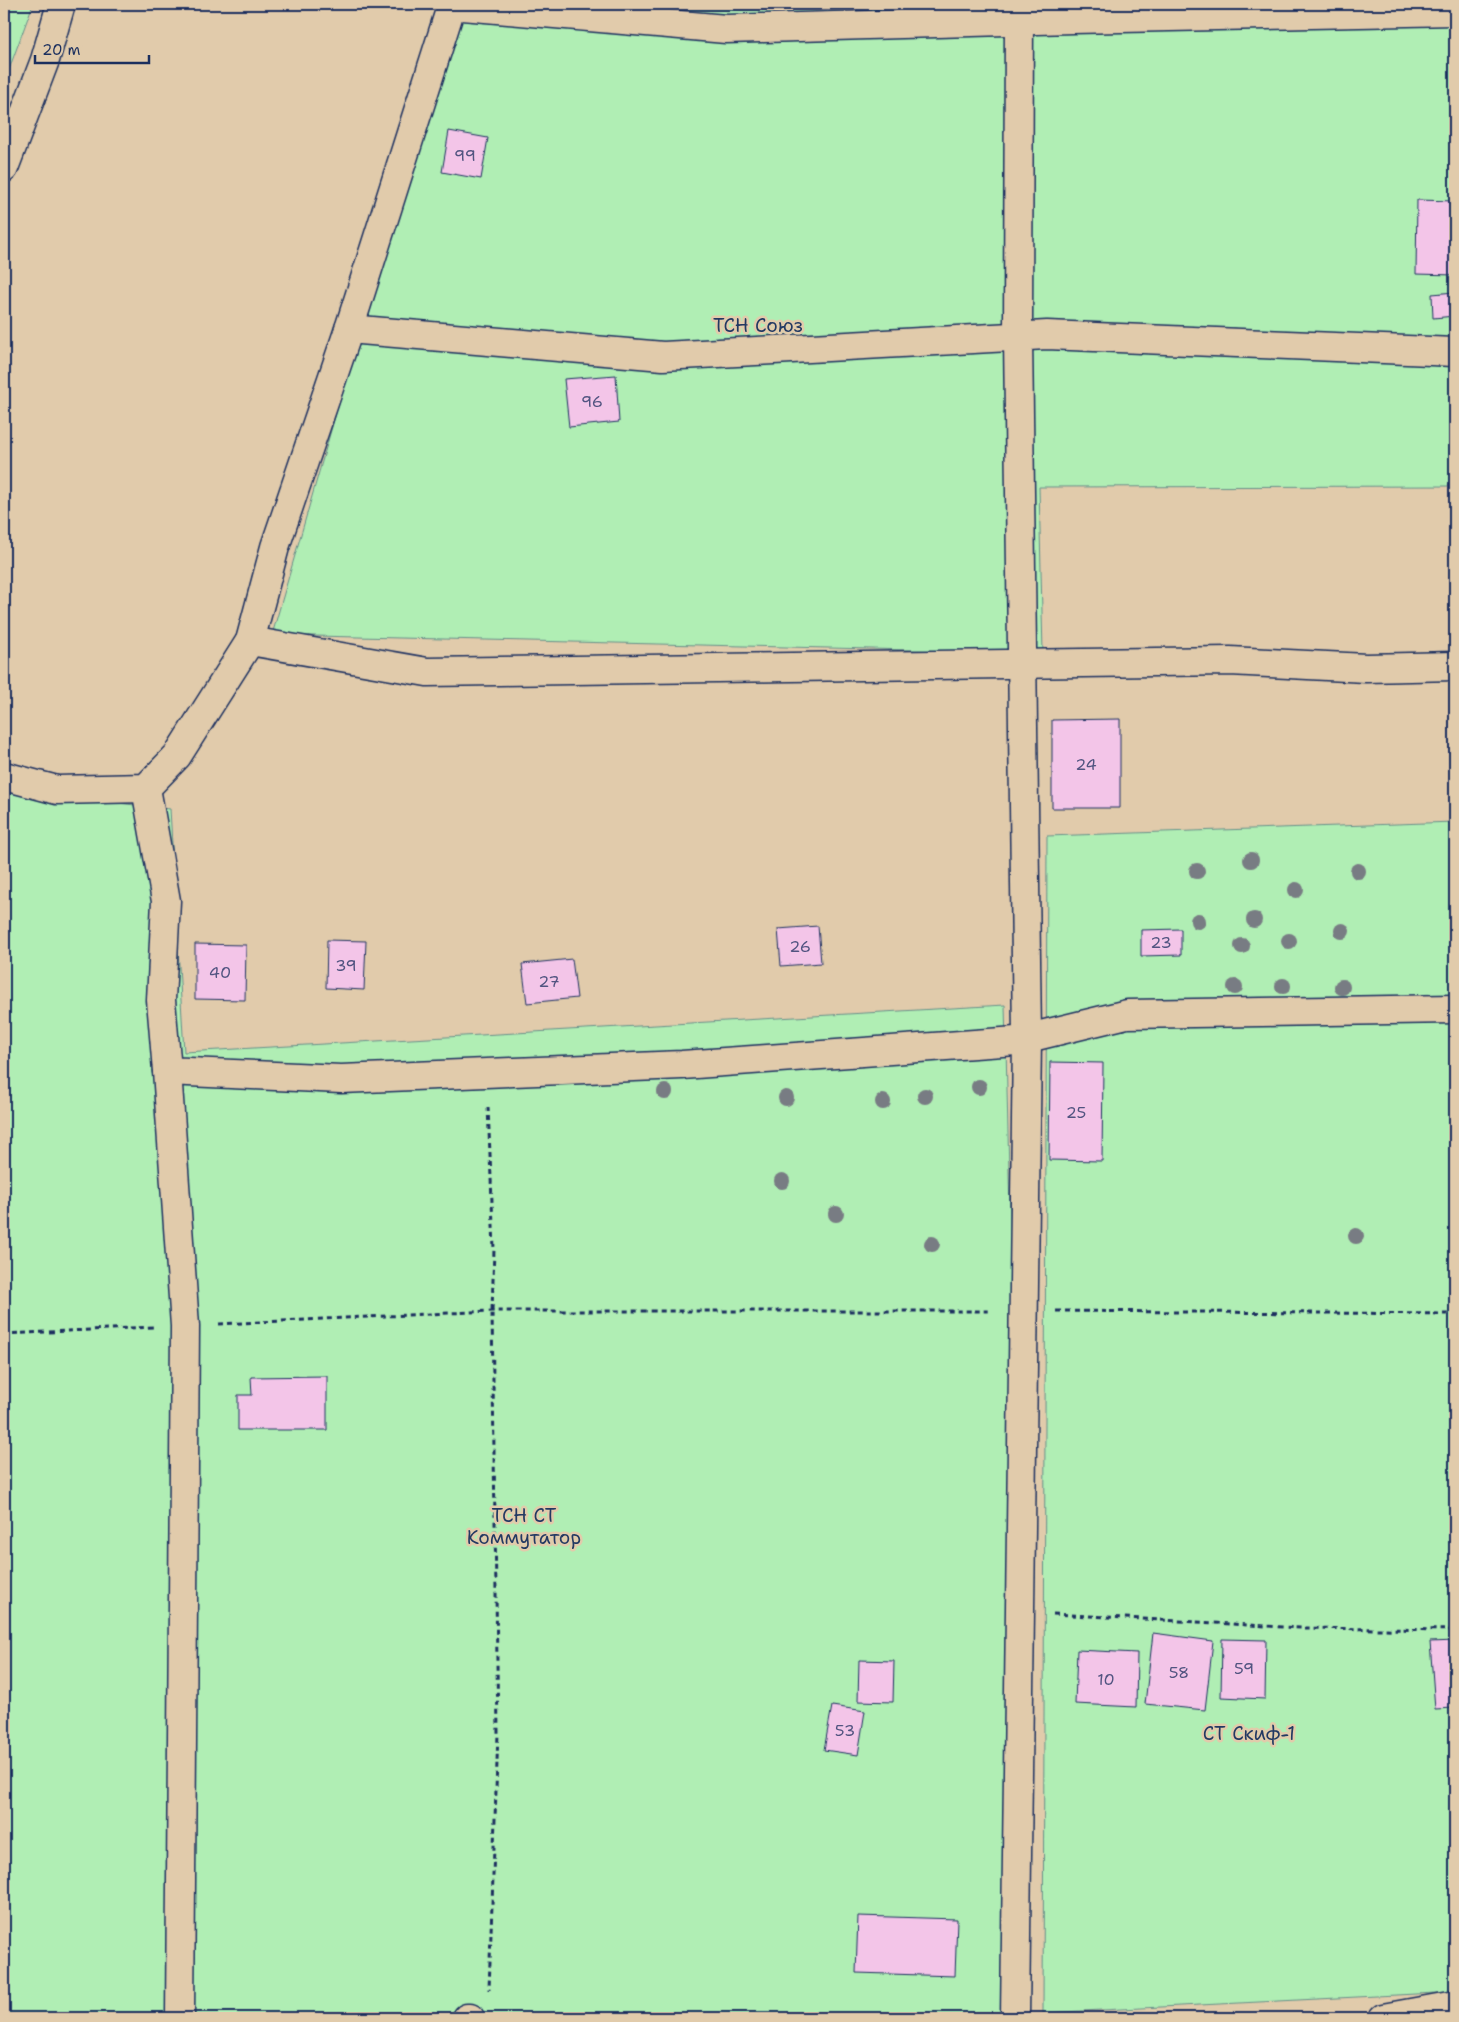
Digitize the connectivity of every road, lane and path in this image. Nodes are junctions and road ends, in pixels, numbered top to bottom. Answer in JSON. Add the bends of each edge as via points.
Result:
{"nodes":[{"id":1,"x":61,"y":4,"type":"edge"},
{"id":2,"x":452,"y":5,"type":"edge"},
{"id":3,"x":1455,"y":11,"type":"edge"},
{"id":4,"x":1020,"y":12,"type":"edge"},
{"id":5,"x":4,"y":168,"type":"edge"},
{"id":6,"x":349,"y":329,"type":"junction"},
{"id":7,"x":1018,"y":337,"type":"junction"},
{"id":8,"x":1455,"y":352,"type":"edge"},
{"id":9,"x":250,"y":641,"type":"junction"},
{"id":10,"x":1023,"y":664,"type":"junction"},
{"id":11,"x":1455,"y":666,"type":"edge"},
{"id":12,"x":4,"y":776,"type":"edge"},
{"id":13,"x":146,"y":788,"type":"junction"},
{"id":14,"x":1455,"y":1009,"type":"edge"},
{"id":15,"x":1027,"y":1038,"type":"junction"},
{"id":16,"x":167,"y":1070,"type":"junction"},
{"id":17,"x":487,"y":1074,"type":"junction"},
{"id":18,"x":492,"y":1311,"type":"junction"},
{"id":19,"x":1024,"y":1311,"type":"junction"},
{"id":20,"x":1455,"y":1314,"type":"edge"},
{"id":21,"x":185,"y":1326,"type":"junction"},
{"id":22,"x":4,"y":1334,"type":"edge"},
{"id":23,"x":1020,"y":1612,"type":"junction"},
{"id":24,"x":1455,"y":1630,"type":"edge"},
{"id":25,"x":489,"y":1999,"type":"dead end"},
{"id":26,"x":1455,"y":2005,"type":"edge"},
{"id":27,"x":180,"y":2018,"type":"edge"},
{"id":28,"x":1015,"y":2018,"type":"edge"},
{"id":29,"x":1383,"y":2018,"type":"edge"}],
"edges":[{"from":1,"to":5,"type":"street","via":[[45,60]]},
{"from":2,"to":4,"type":"street","via":[[726,29]]},
{"from":2,"to":6,"type":"street"},
{"from":3,"to":4,"type":"street"},
{"from":4,"to":7,"type":"street"},
{"from":6,"to":7,"type":"street","via":[[663,356]]},
{"from":6,"to":9,"type":"street","via":[[275,547]]},
{"from":7,"to":8,"type":"street","via":[[1047,335]]},
{"from":7,"to":10,"type":"street"},
{"from":9,"to":10,"type":"street","via":[[427,672]]},
{"from":9,"to":13,"type":"street","via":[[177,756]]},
{"from":10,"to":11,"type":"street","via":[[1230,661],[1366,668]]},
{"from":10,"to":15,"type":"street"},
{"from":12,"to":13,"type":"street","via":[[57,790]]},
{"from":13,"to":16,"type":"street","via":[[166,900],[161,1000]]},
{"from":14,"to":15,"type":"street","via":[[1127,1014]]},
{"from":15,"to":17,"type":"street","via":[[682,1065]]},
{"from":15,"to":19,"type":"street"},
{"from":16,"to":17,"type":"street","via":[[340,1080]]},
{"from":16,"to":21,"type":"street"},
{"from":17,"to":18,"type":"path","via":[[494,1249]]},
{"from":18,"to":19,"type":"path"},
{"from":18,"to":21,"type":"path"},
{"from":18,"to":25,"type":"path","via":[[498,1733]]},
{"from":19,"to":20,"type":"path"},
{"from":19,"to":23,"type":"street"},
{"from":21,"to":22,"type":"path"},
{"from":21,"to":27,"type":"street"},
{"from":23,"to":24,"type":"path","via":[[1302,1628]]},
{"from":23,"to":28,"type":"street"},
{"from":26,"to":29,"type":"street"}]}
